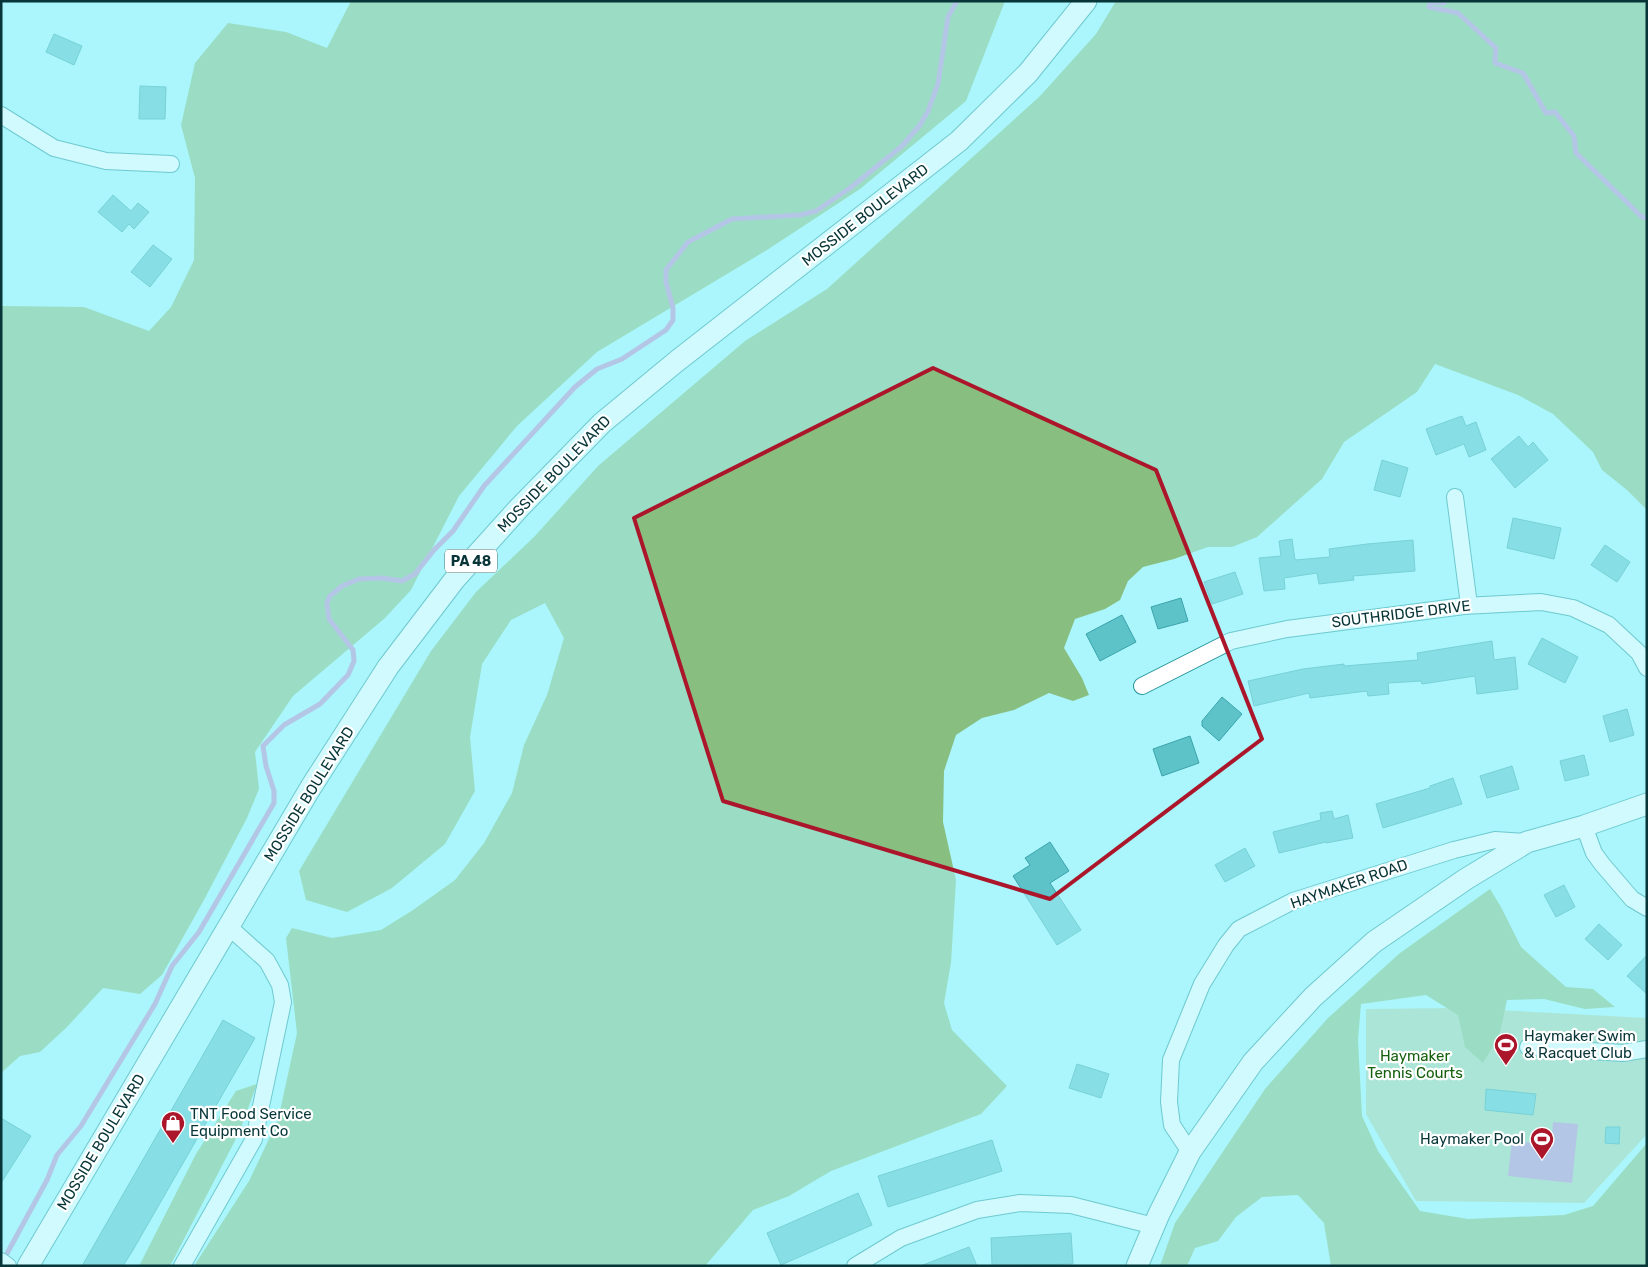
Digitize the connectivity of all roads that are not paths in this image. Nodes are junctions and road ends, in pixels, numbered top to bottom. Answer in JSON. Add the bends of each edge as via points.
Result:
{"nodes":[{"id":1,"x":1086,"y":1,"type":"edge"},
{"id":2,"x":1,"y":115,"type":"edge"},
{"id":3,"x":171,"y":164,"type":"dead end"},
{"id":4,"x":1455,"y":497,"type":"dead end"},
{"id":5,"x":1469,"y":606,"type":"junction"},
{"id":6,"x":1647,"y":668,"type":"edge"},
{"id":7,"x":1142,"y":686,"type":"dead end"},
{"id":8,"x":1647,"y":804,"type":"edge"},
{"id":9,"x":1584,"y":826,"type":"junction"},
{"id":10,"x":1527,"y":842,"type":"junction"},
{"id":11,"x":1647,"y":908,"type":"edge"},
{"id":12,"x":229,"y":927,"type":"junction"},
{"id":13,"x":1528,"y":1047,"type":"dead end"},
{"id":14,"x":1647,"y":1049,"type":"edge"},
{"id":15,"x":1190,"y":1152,"type":"junction"},
{"id":16,"x":1154,"y":1226,"type":"junction"},
{"id":17,"x":1,"y":1261,"type":"edge"},
{"id":18,"x":8,"y":1266,"type":"edge"},
{"id":19,"x":28,"y":1266,"type":"edge"},
{"id":20,"x":182,"y":1266,"type":"edge"},
{"id":21,"x":855,"y":1266,"type":"edge"},
{"id":22,"x":1136,"y":1266,"type":"edge"}],
"edges":[{"from":1,"to":12,"type":"main road","name":"MOSSIDE BOULEVARD","number":"PA 48","via":[[1028,73],[959,141],[602,423],[519,508],[455,579],[388,667],[311,788]]},
{"from":2,"to":3,"type":"street","via":[[54,148],[106,161]]},
{"from":4,"to":5,"type":"street"},
{"from":5,"to":6,"type":"street","name":"SOUTHRIDGE DRIVE","via":[[1541,602],[1573,608],[1609,625],[1640,654]]},
{"from":5,"to":7,"type":"street","name":"SOUTHRIDGE DRIVE","via":[[1288,628],[1231,641]]},
{"from":8,"to":9,"type":"main road","name":"HAYMAKER ROAD"},
{"from":9,"to":10,"type":"main road","name":"HAYMAKER ROAD"},
{"from":9,"to":11,"type":"street","via":[[1594,854],[1632,899]]},
{"from":10,"to":15,"type":"main road","name":"HAYMAKER ROAD","via":[[1374,942],[1312,997],[1253,1062]]},
{"from":10,"to":15,"type":"street","name":"HAYMAKER ROAD","via":[[1495,840],[1454,850],[1293,901],[1239,929],[1202,984],[1171,1060],[1169,1102],[1172,1124]]},
{"from":12,"to":19,"type":"main road","name":"MOSSIDE BOULEVARD","number":"PA 48"},
{"from":12,"to":20,"type":"street","via":[[268,961],[280,986],[283,1002],[254,1139]]},
{"from":13,"to":14,"type":"street","via":[[1623,1053]]},
{"from":15,"to":16,"type":"main road","name":"HAYMAKER ROAD"},
{"from":16,"to":21,"type":"street","via":[[1071,1205],[1020,1203],[977,1210],[900,1238]]},
{"from":16,"to":22,"type":"main road","name":"HAYMAKER ROAD"},
{"from":17,"to":18,"type":"street"}]}
